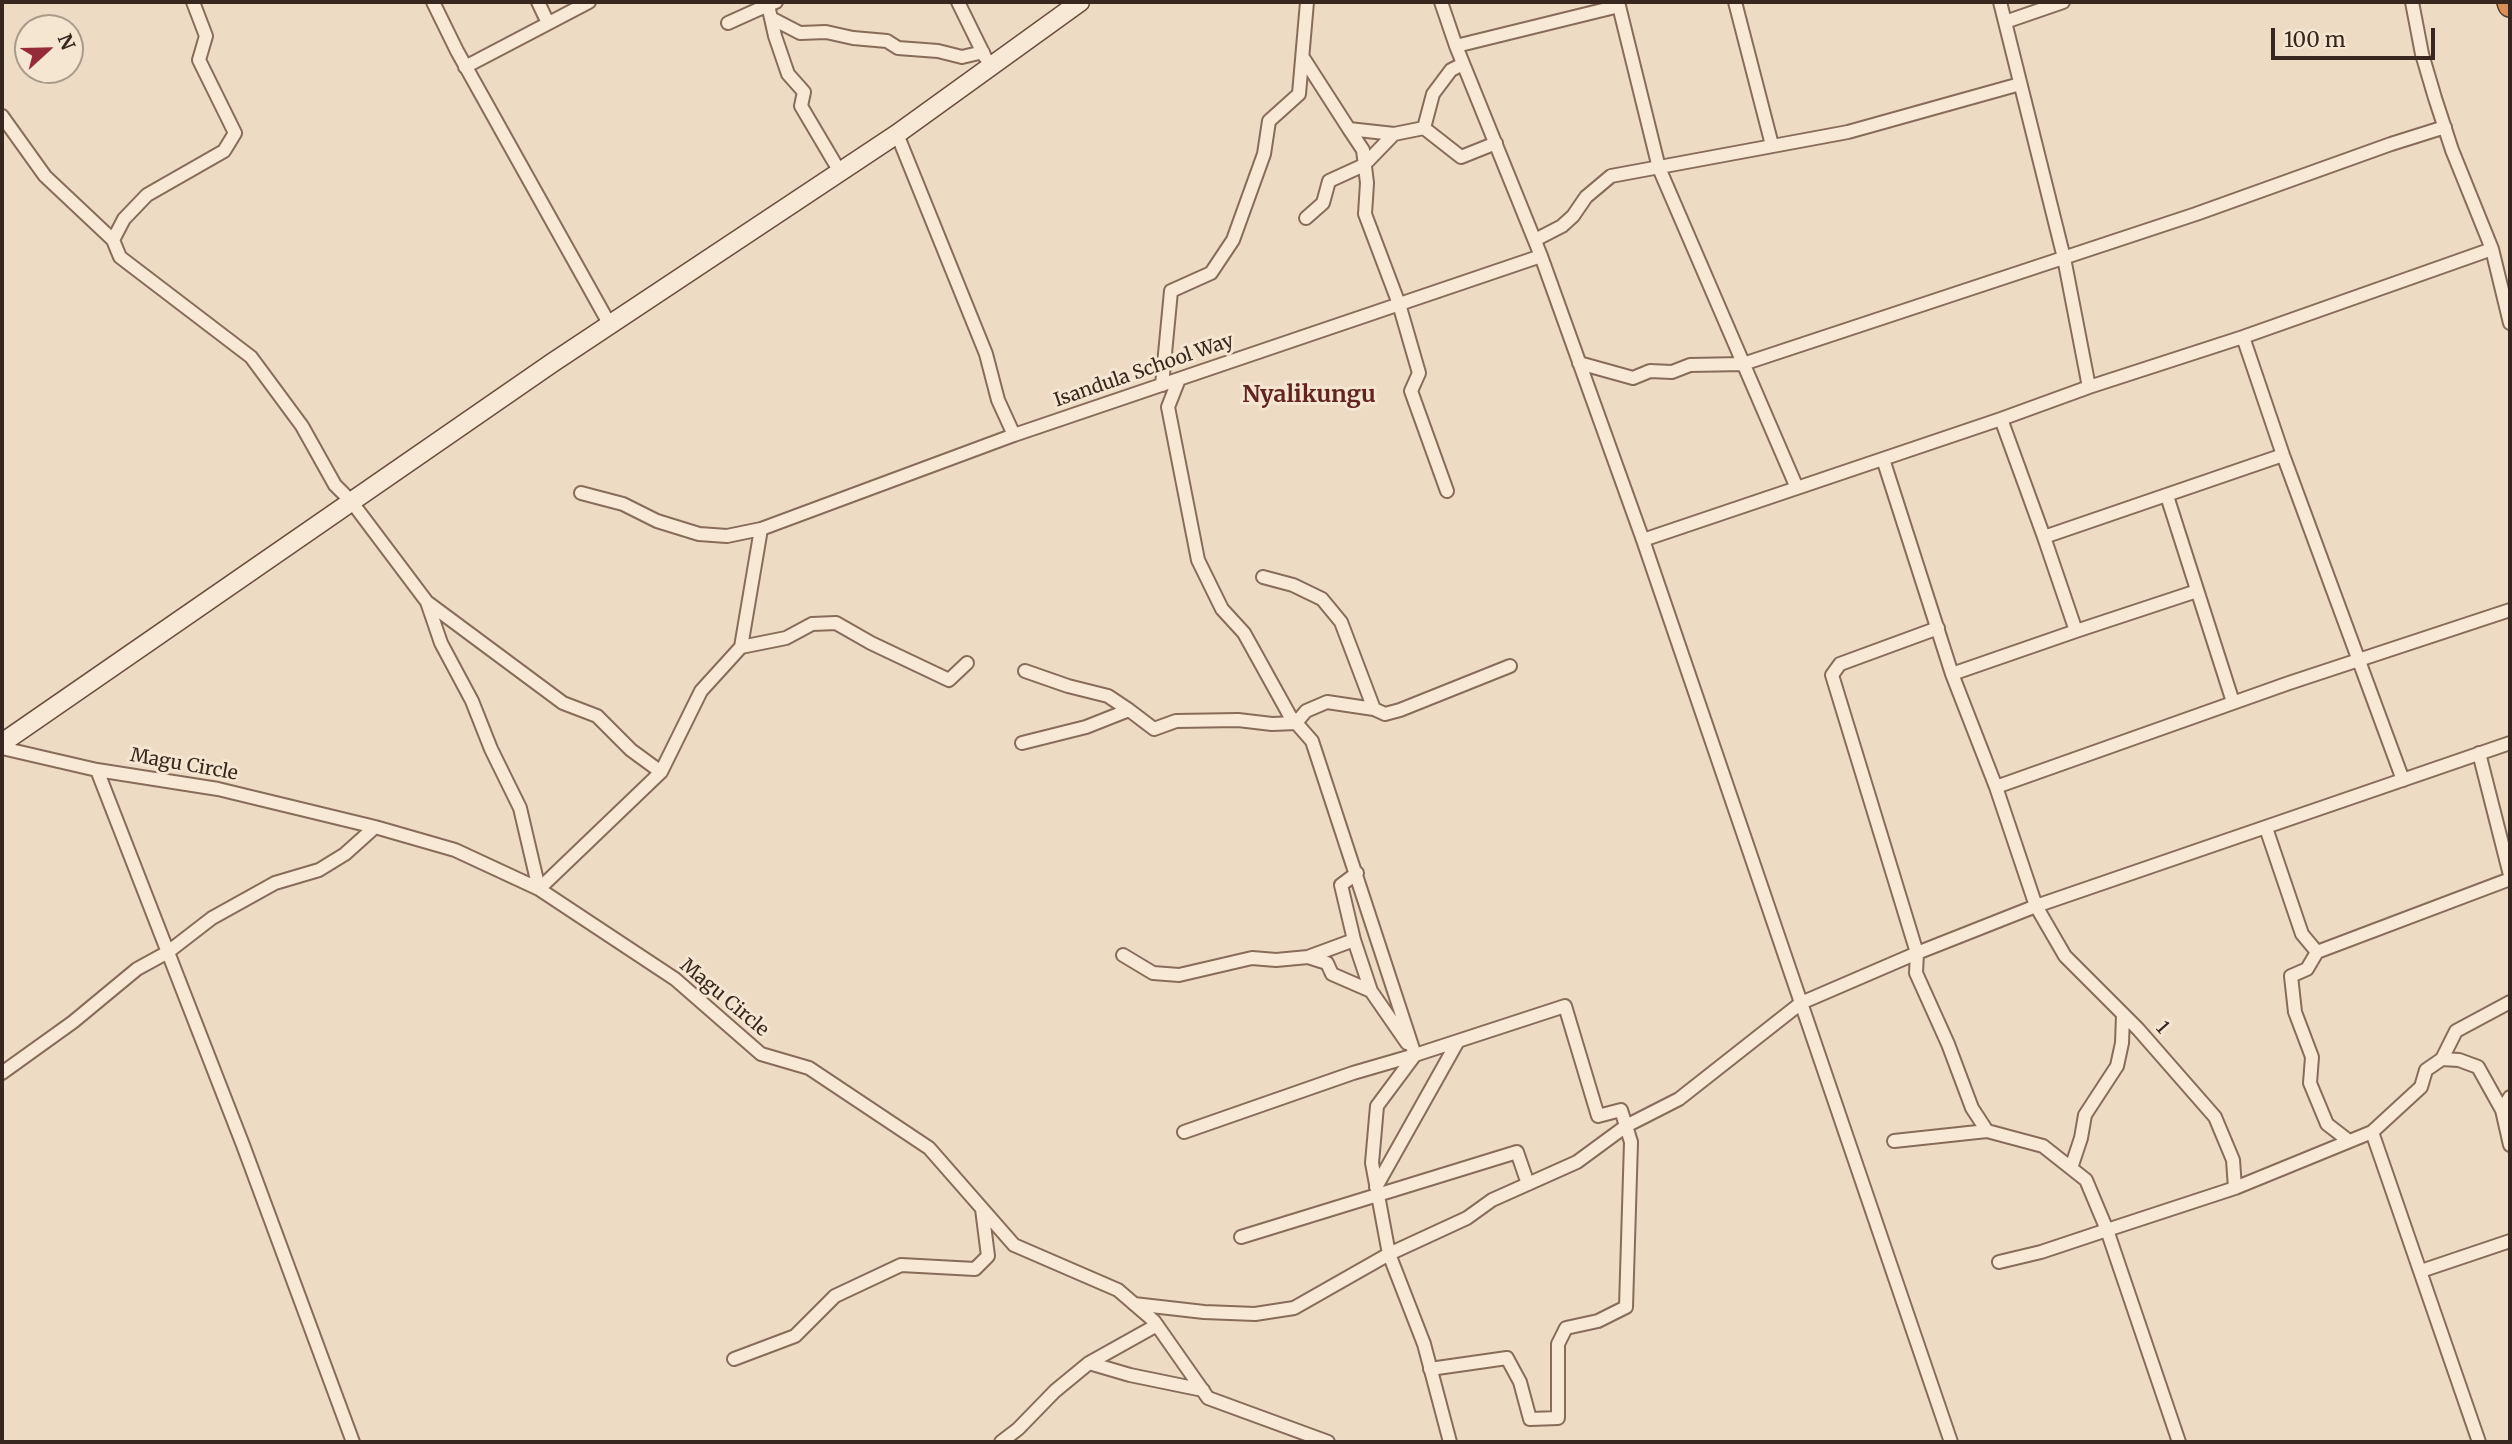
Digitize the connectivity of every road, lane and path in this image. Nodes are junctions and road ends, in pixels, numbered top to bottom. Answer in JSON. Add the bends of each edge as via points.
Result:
{"nodes":[{"id":1,"x":193,"y":2,"type":"edge"},
{"id":2,"x":433,"y":2,"type":"edge"},
{"id":3,"x":538,"y":2,"type":"edge"},
{"id":4,"x":590,"y":2,"type":"edge"},
{"id":5,"x":958,"y":2,"type":"edge"},
{"id":6,"x":1080,"y":2,"type":"edge"},
{"id":7,"x":1307,"y":2,"type":"edge"},
{"id":8,"x":1441,"y":2,"type":"edge"},
{"id":9,"x":1735,"y":2,"type":"edge"},
{"id":10,"x":2000,"y":2,"type":"edge"},
{"id":11,"x":2063,"y":2,"type":"edge"},
{"id":12,"x":2412,"y":2,"type":"edge"},
{"id":13,"x":771,"y":3,"type":"edge"},
{"id":14,"x":1618,"y":4,"type":"edge"},
{"id":15,"x":771,"y":18,"type":"junction"},
{"id":16,"x":2005,"y":22,"type":"junction"},
{"id":17,"x":548,"y":23,"type":"junction"},
{"id":18,"x":728,"y":23,"type":"dead end"},
{"id":19,"x":1456,"y":46,"type":"junction"},
{"id":20,"x":1304,"y":58,"type":"junction"},
{"id":21,"x":986,"y":60,"type":"junction"},
{"id":22,"x":1463,"y":64,"type":"junction"},
{"id":23,"x":465,"y":68,"type":"junction"},
{"id":24,"x":2020,"y":84,"type":"junction"},
{"id":25,"x":2,"y":117,"type":"edge"},
{"id":26,"x":2445,"y":127,"type":"junction"},
{"id":27,"x":1424,"y":128,"type":"junction"},
{"id":28,"x":1349,"y":129,"type":"junction"},
{"id":29,"x":897,"y":134,"type":"junction"},
{"id":30,"x":1394,"y":134,"type":"junction"},
{"id":31,"x":1496,"y":143,"type":"junction"},
{"id":32,"x":1772,"y":145,"type":"junction"},
{"id":33,"x":1364,"y":165,"type":"junction"},
{"id":34,"x":1659,"y":168,"type":"junction"},
{"id":35,"x":840,"y":172,"type":"junction"},
{"id":36,"x":1306,"y":218,"type":"dead end"},
{"id":37,"x":113,"y":240,"type":"junction"},
{"id":38,"x":1535,"y":240,"type":"junction"},
{"id":39,"x":2492,"y":249,"type":"junction"},
{"id":40,"x":1541,"y":256,"type":"junction"},
{"id":41,"x":2064,"y":258,"type":"junction"},
{"id":42,"x":1399,"y":304,"type":"junction"},
{"id":43,"x":2510,"y":323,"type":"edge"},
{"id":44,"x":610,"y":325,"type":"junction"},
{"id":45,"x":2243,"y":337,"type":"junction"},
{"id":46,"x":1580,"y":363,"type":"junction"},
{"id":47,"x":1743,"y":364,"type":"junction"},
{"id":48,"x":1179,"y":379,"type":"junction"},
{"id":49,"x":1162,"y":385,"type":"junction"},
{"id":50,"x":2090,"y":387,"type":"junction"},
{"id":51,"x":2001,"y":419,"type":"junction"},
{"id":52,"x":1014,"y":435,"type":"junction"},
{"id":53,"x":2283,"y":455,"type":"junction"},
{"id":54,"x":1882,"y":459,"type":"junction"},
{"id":55,"x":1797,"y":488,"type":"junction"},
{"id":56,"x":1447,"y":491,"type":"dead end"},
{"id":57,"x":581,"y":493,"type":"dead end"},
{"id":58,"x":2167,"y":496,"type":"junction"},
{"id":59,"x":351,"y":501,"type":"junction"},
{"id":60,"x":761,"y":528,"type":"junction"},
{"id":61,"x":2045,"y":537,"type":"junction"},
{"id":62,"x":1643,"y":540,"type":"junction"},
{"id":63,"x":1263,"y":578,"type":"dead end"},
{"id":64,"x":2197,"y":591,"type":"junction"},
{"id":65,"x":427,"y":602,"type":"junction"},
{"id":66,"x":2510,"y":610,"type":"edge"},
{"id":67,"x":1938,"y":628,"type":"junction"},
{"id":68,"x":2076,"y":631,"type":"junction"},
{"id":69,"x":741,"y":647,"type":"junction"},
{"id":70,"x":2358,"y":661,"type":"junction"},
{"id":71,"x":967,"y":663,"type":"dead end"},
{"id":72,"x":1510,"y":666,"type":"dead end"},
{"id":73,"x":1025,"y":671,"type":"dead end"},
{"id":74,"x":1952,"y":674,"type":"junction"},
{"id":75,"x":2233,"y":702,"type":"junction"},
{"id":76,"x":1374,"y":709,"type":"junction"},
{"id":77,"x":1129,"y":710,"type":"junction"},
{"id":78,"x":1296,"y":723,"type":"junction"},
{"id":79,"x":1022,"y":743,"type":"dead end"},
{"id":80,"x":2510,"y":743,"type":"edge"},
{"id":81,"x":2,"y":746,"type":"edge"},
{"id":82,"x":2479,"y":753,"type":"junction"},
{"id":83,"x":97,"y":770,"type":"junction"},
{"id":84,"x":661,"y":772,"type":"junction"},
{"id":85,"x":2403,"y":780,"type":"junction"},
{"id":86,"x":1996,"y":787,"type":"junction"},
{"id":87,"x":375,"y":827,"type":"junction"},
{"id":88,"x":2266,"y":828,"type":"junction"},
{"id":89,"x":1357,"y":873,"type":"junction"},
{"id":90,"x":2510,"y":877,"type":"edge"},
{"id":91,"x":539,"y":889,"type":"junction"},
{"id":92,"x":2036,"y":906,"type":"junction"},
{"id":93,"x":1354,"y":940,"type":"junction"},
{"id":94,"x":168,"y":952,"type":"junction"},
{"id":95,"x":1917,"y":953,"type":"junction"},
{"id":96,"x":2317,"y":953,"type":"junction"},
{"id":97,"x":1123,"y":955,"type":"dead end"},
{"id":98,"x":1308,"y":957,"type":"junction"},
{"id":99,"x":1371,"y":991,"type":"junction"},
{"id":100,"x":2510,"y":1002,"type":"edge"},
{"id":101,"x":1801,"y":1003,"type":"junction"},
{"id":102,"x":2123,"y":1015,"type":"junction"},
{"id":103,"x":1458,"y":1041,"type":"junction"},
{"id":104,"x":1415,"y":1055,"type":"junction"},
{"id":105,"x":2442,"y":1059,"type":"junction"},
{"id":106,"x":2,"y":1073,"type":"edge"},
{"id":107,"x":2510,"y":1097,"type":"edge"},
{"id":108,"x":2505,"y":1113,"type":"edge"},
{"id":109,"x":1626,"y":1126,"type":"junction"},
{"id":110,"x":1987,"y":1131,"type":"junction"},
{"id":111,"x":1184,"y":1132,"type":"dead end"},
{"id":112,"x":2372,"y":1132,"type":"junction"},
{"id":113,"x":1894,"y":1141,"type":"dead end"},
{"id":114,"x":2349,"y":1141,"type":"junction"},
{"id":115,"x":2510,"y":1145,"type":"edge"},
{"id":116,"x":2071,"y":1168,"type":"junction"},
{"id":117,"x":1528,"y":1184,"type":"junction"},
{"id":118,"x":2235,"y":1188,"type":"junction"},
{"id":119,"x":1377,"y":1191,"type":"junction"},
{"id":120,"x":982,"y":1208,"type":"junction"},
{"id":121,"x":2107,"y":1230,"type":"junction"},
{"id":122,"x":1241,"y":1237,"type":"dead end"},
{"id":123,"x":2510,"y":1241,"type":"edge"},
{"id":124,"x":1389,"y":1254,"type":"junction"},
{"id":125,"x":1999,"y":1262,"type":"dead end"},
{"id":126,"x":2421,"y":1271,"type":"junction"},
{"id":127,"x":1135,"y":1304,"type":"junction"},
{"id":128,"x":1157,"y":1325,"type":"junction"},
{"id":129,"x":734,"y":1359,"type":"dead end"},
{"id":130,"x":1089,"y":1363,"type":"junction"},
{"id":131,"x":1430,"y":1369,"type":"junction"},
{"id":132,"x":1203,"y":1390,"type":"junction"},
{"id":133,"x":353,"y":1442,"type":"edge"},
{"id":134,"x":1001,"y":1442,"type":"edge"},
{"id":135,"x":1328,"y":1442,"type":"edge"},
{"id":136,"x":1450,"y":1442,"type":"edge"},
{"id":137,"x":1951,"y":1442,"type":"edge"},
{"id":138,"x":2179,"y":1442,"type":"edge"},
{"id":139,"x":2479,"y":1442,"type":"edge"}],
"edges":[{"from":1,"to":37,"type":"street","via":[[206,36],[199,60],[236,133],[224,151],[147,195],[124,219]]},
{"from":2,"to":23,"type":"street"},
{"from":3,"to":17,"type":"street"},
{"from":4,"to":17,"type":"street"},
{"from":5,"to":21,"type":"street"},
{"from":6,"to":21,"type":"main road"},
{"from":7,"to":20,"type":"street"},
{"from":8,"to":19,"type":"street"},
{"from":9,"to":32,"type":"street"},
{"from":10,"to":16,"type":"street"},
{"from":11,"to":16,"type":"street"},
{"from":12,"to":26,"type":"street","via":[[2422,54]]},
{"from":13,"to":15,"type":"street"},
{"from":13,"to":18,"type":"street"},
{"from":14,"to":19,"type":"street"},
{"from":14,"to":34,"type":"street"},
{"from":15,"to":21,"type":"street","via":[[800,33],[825,32]]},
{"from":15,"to":35,"type":"street","via":[[788,74],[804,93],[801,106]]},
{"from":16,"to":24,"type":"street"},
{"from":17,"to":23,"type":"street"},
{"from":19,"to":22,"type":"street"},
{"from":20,"to":28,"type":"street"},
{"from":20,"to":49,"type":"street","via":[[1299,94],[1269,121],[1257,175],[1233,240],[1211,273],[1171,291]]},
{"from":21,"to":29,"type":"main road"},
{"from":22,"to":27,"type":"street","via":[[1451,70],[1433,94]]},
{"from":22,"to":31,"type":"street"},
{"from":23,"to":44,"type":"street"},
{"from":24,"to":32,"type":"street","via":[[1848,132]]},
{"from":24,"to":41,"type":"street"},
{"from":25,"to":37,"type":"street","via":[[45,176]]},
{"from":26,"to":39,"type":"street"},
{"from":26,"to":41,"type":"street"},
{"from":27,"to":30,"type":"street"},
{"from":27,"to":31,"type":"street","via":[[1461,157]]},
{"from":28,"to":30,"type":"street"},
{"from":28,"to":33,"type":"street","via":[[1363,150]]},
{"from":29,"to":35,"type":"main road"},
{"from":29,"to":52,"type":"street"},
{"from":30,"to":33,"type":"street"},
{"from":31,"to":38,"type":"street"},
{"from":32,"to":34,"type":"street"},
{"from":33,"to":36,"type":"street","via":[[1329,181],[1324,203]]},
{"from":33,"to":42,"type":"street","via":[[1365,214]]},
{"from":34,"to":38,"type":"street","via":[[1611,176],[1562,226]]},
{"from":34,"to":47,"type":"street"},
{"from":35,"to":44,"type":"main road"},
{"from":37,"to":59,"type":"street","via":[[121,257],[251,357],[302,426],[335,485]]},
{"from":38,"to":40,"type":"street"},
{"from":39,"to":43,"type":"street"},
{"from":39,"to":45,"type":"street"},
{"from":40,"to":42,"type":"street","name":"Isandula School Way"},
{"from":40,"to":46,"type":"street"},
{"from":41,"to":47,"type":"street"},
{"from":41,"to":50,"type":"street"},
{"from":42,"to":48,"type":"street","name":"Isandula School Way"},
{"from":42,"to":56,"type":"street","via":[[1419,373],[1410,391]]},
{"from":44,"to":59,"type":"main road"},
{"from":45,"to":50,"type":"street"},
{"from":45,"to":53,"type":"street"},
{"from":46,"to":47,"type":"street","via":[[1633,378],[1689,365]]},
{"from":46,"to":62,"type":"street"},
{"from":47,"to":55,"type":"street"},
{"from":48,"to":49,"type":"street","name":"Isandula School Way"},
{"from":48,"to":78,"type":"street","via":[[1168,407],[1198,560],[1222,608],[1244,633]]},
{"from":49,"to":52,"type":"street","name":"Isandula School Way"},
{"from":50,"to":51,"type":"street"},
{"from":51,"to":54,"type":"street"},
{"from":51,"to":61,"type":"street"},
{"from":52,"to":60,"type":"street","name":"Isandula School Way"},
{"from":53,"to":58,"type":"street"},
{"from":53,"to":70,"type":"street"},
{"from":54,"to":55,"type":"street"},
{"from":54,"to":67,"type":"street","name":"1"},
{"from":55,"to":62,"type":"street"},
{"from":57,"to":60,"type":"street","name":"Isandula School Way","via":[[699,534],[727,536]]},
{"from":58,"to":61,"type":"street"},
{"from":58,"to":64,"type":"street"},
{"from":59,"to":65,"type":"street"},
{"from":59,"to":81,"type":"main road"},
{"from":60,"to":69,"type":"street"},
{"from":61,"to":68,"type":"street"},
{"from":62,"to":101,"type":"street"},
{"from":63,"to":76,"type":"street","via":[[1322,599],[1341,622]]},
{"from":64,"to":68,"type":"street"},
{"from":64,"to":75,"type":"street"},
{"from":65,"to":84,"type":"street","via":[[563,702],[597,716]]},
{"from":65,"to":91,"type":"street","via":[[441,643],[520,808]]},
{"from":66,"to":70,"type":"street"},
{"from":67,"to":74,"type":"street","name":"1"},
{"from":67,"to":95,"type":"street","via":[[1840,664],[1832,675]]},
{"from":68,"to":74,"type":"street"},
{"from":69,"to":71,"type":"street","via":[[786,638],[812,624],[836,623],[949,680]]},
{"from":69,"to":84,"type":"street","via":[[701,691]]},
{"from":70,"to":75,"type":"street"},
{"from":70,"to":85,"type":"street"},
{"from":72,"to":76,"type":"street","via":[[1400,710],[1385,713]]},
{"from":73,"to":77,"type":"street","via":[[1108,696]]},
{"from":74,"to":86,"type":"street","name":"1"},
{"from":75,"to":86,"type":"street"},
{"from":76,"to":78,"type":"street","via":[[1327,702],[1306,711]]},
{"from":77,"to":78,"type":"street","via":[[1154,729],[1176,721]]},
{"from":77,"to":79,"type":"street","via":[[1086,727]]},
{"from":78,"to":89,"type":"street","via":[[1312,741]]},
{"from":80,"to":82,"type":"street"},
{"from":81,"to":83,"type":"street","name":"Magu Circle"},
{"from":82,"to":85,"type":"street"},
{"from":82,"to":90,"type":"street"},
{"from":83,"to":87,"type":"street","name":"Magu Circle","via":[[218,789]]},
{"from":83,"to":94,"type":"street"},
{"from":84,"to":91,"type":"street"},
{"from":85,"to":88,"type":"street"},
{"from":86,"to":92,"type":"street","name":"1"},
{"from":87,"to":91,"type":"street","name":"Magu Circle","via":[[455,849]]},
{"from":87,"to":94,"type":"street","via":[[345,854],[318,870],[275,883],[212,918]]},
{"from":88,"to":92,"type":"street"},
{"from":88,"to":96,"type":"street","via":[[2302,934]]},
{"from":89,"to":93,"type":"street","via":[[1341,884]]},
{"from":89,"to":104,"type":"street"},
{"from":90,"to":96,"type":"street"},
{"from":91,"to":120,"type":"street","name":"Magu Circle","via":[[674,979],[761,1054],[809,1068],[929,1148]]},
{"from":92,"to":95,"type":"street"},
{"from":92,"to":102,"type":"street","name":"1","via":[[2065,956]]},
{"from":93,"to":98,"type":"street"},
{"from":93,"to":99,"type":"street"},
{"from":94,"to":106,"type":"street","via":[[137,969]]},
{"from":94,"to":133,"type":"street"},
{"from":95,"to":101,"type":"street"},
{"from":95,"to":110,"type":"street","via":[[1916,973],[1972,1108]]},
{"from":96,"to":114,"type":"street","via":[[2307,969],[2291,976],[2295,1012],[2312,1057],[2310,1083],[2327,1124]]},
{"from":97,"to":98,"type":"street","via":[[1153,973],[1179,975],[1252,958]]},
{"from":98,"to":99,"type":"street","via":[[1327,963],[1332,974]]},
{"from":99,"to":104,"type":"street"},
{"from":100,"to":105,"type":"street","via":[[2456,1031]]},
{"from":101,"to":109,"type":"street","via":[[1679,1099]]},
{"from":101,"to":137,"type":"street"},
{"from":102,"to":116,"type":"street","via":[[2117,1066],[2085,1115]]},
{"from":102,"to":118,"type":"street","name":"1","via":[[2215,1117],[2232,1160]]},
{"from":103,"to":104,"type":"street"},
{"from":103,"to":109,"type":"street","via":[[1565,1006],[1598,1116],[1620,1110]]},
{"from":103,"to":119,"type":"street"},
{"from":104,"to":111,"type":"street"},
{"from":104,"to":119,"type":"street","via":[[1377,1106],[1372,1163]]},
{"from":105,"to":108,"type":"street","via":[[2478,1067]]},
{"from":105,"to":112,"type":"street","via":[[2426,1070],[2421,1087]]},
{"from":107,"to":108,"type":"street"},
{"from":108,"to":115,"type":"street"},
{"from":109,"to":117,"type":"street","via":[[1577,1162]]},
{"from":109,"to":131,"type":"street","via":[[1631,1142],[1626,1307],[1598,1321],[1566,1328],[1558,1344],[1558,1418],[1530,1419],[1520,1382],[1507,1358]]},
{"from":110,"to":113,"type":"street"},
{"from":110,"to":116,"type":"street","via":[[2043,1146]]},
{"from":112,"to":114,"type":"street"},
{"from":112,"to":126,"type":"street"},
{"from":114,"to":118,"type":"street"},
{"from":116,"to":121,"type":"street","via":[[2086,1180]]},
{"from":117,"to":119,"type":"street","via":[[1517,1152]]},
{"from":117,"to":124,"type":"street"},
{"from":118,"to":121,"type":"street"},
{"from":119,"to":122,"type":"street"},
{"from":119,"to":124,"type":"street"},
{"from":120,"to":127,"type":"street","name":"Magu Circle","via":[[1014,1245],[1118,1290]]},
{"from":120,"to":129,"type":"street","via":[[988,1256],[975,1269],[901,1265],[835,1296],[795,1336]]},
{"from":121,"to":125,"type":"street"},
{"from":121,"to":138,"type":"street"},
{"from":123,"to":126,"type":"street"},
{"from":124,"to":127,"type":"street","via":[[1294,1308],[1255,1314]]},
{"from":124,"to":131,"type":"street"},
{"from":126,"to":139,"type":"street"},
{"from":127,"to":128,"type":"street","name":"Magu Circle"},
{"from":128,"to":130,"type":"street"},
{"from":128,"to":132,"type":"street","name":"Magu Circle"},
{"from":130,"to":132,"type":"street"},
{"from":130,"to":134,"type":"street"},
{"from":131,"to":136,"type":"street"},
{"from":132,"to":135,"type":"street","name":"Magu Circle","via":[[1208,1398]]}]}
